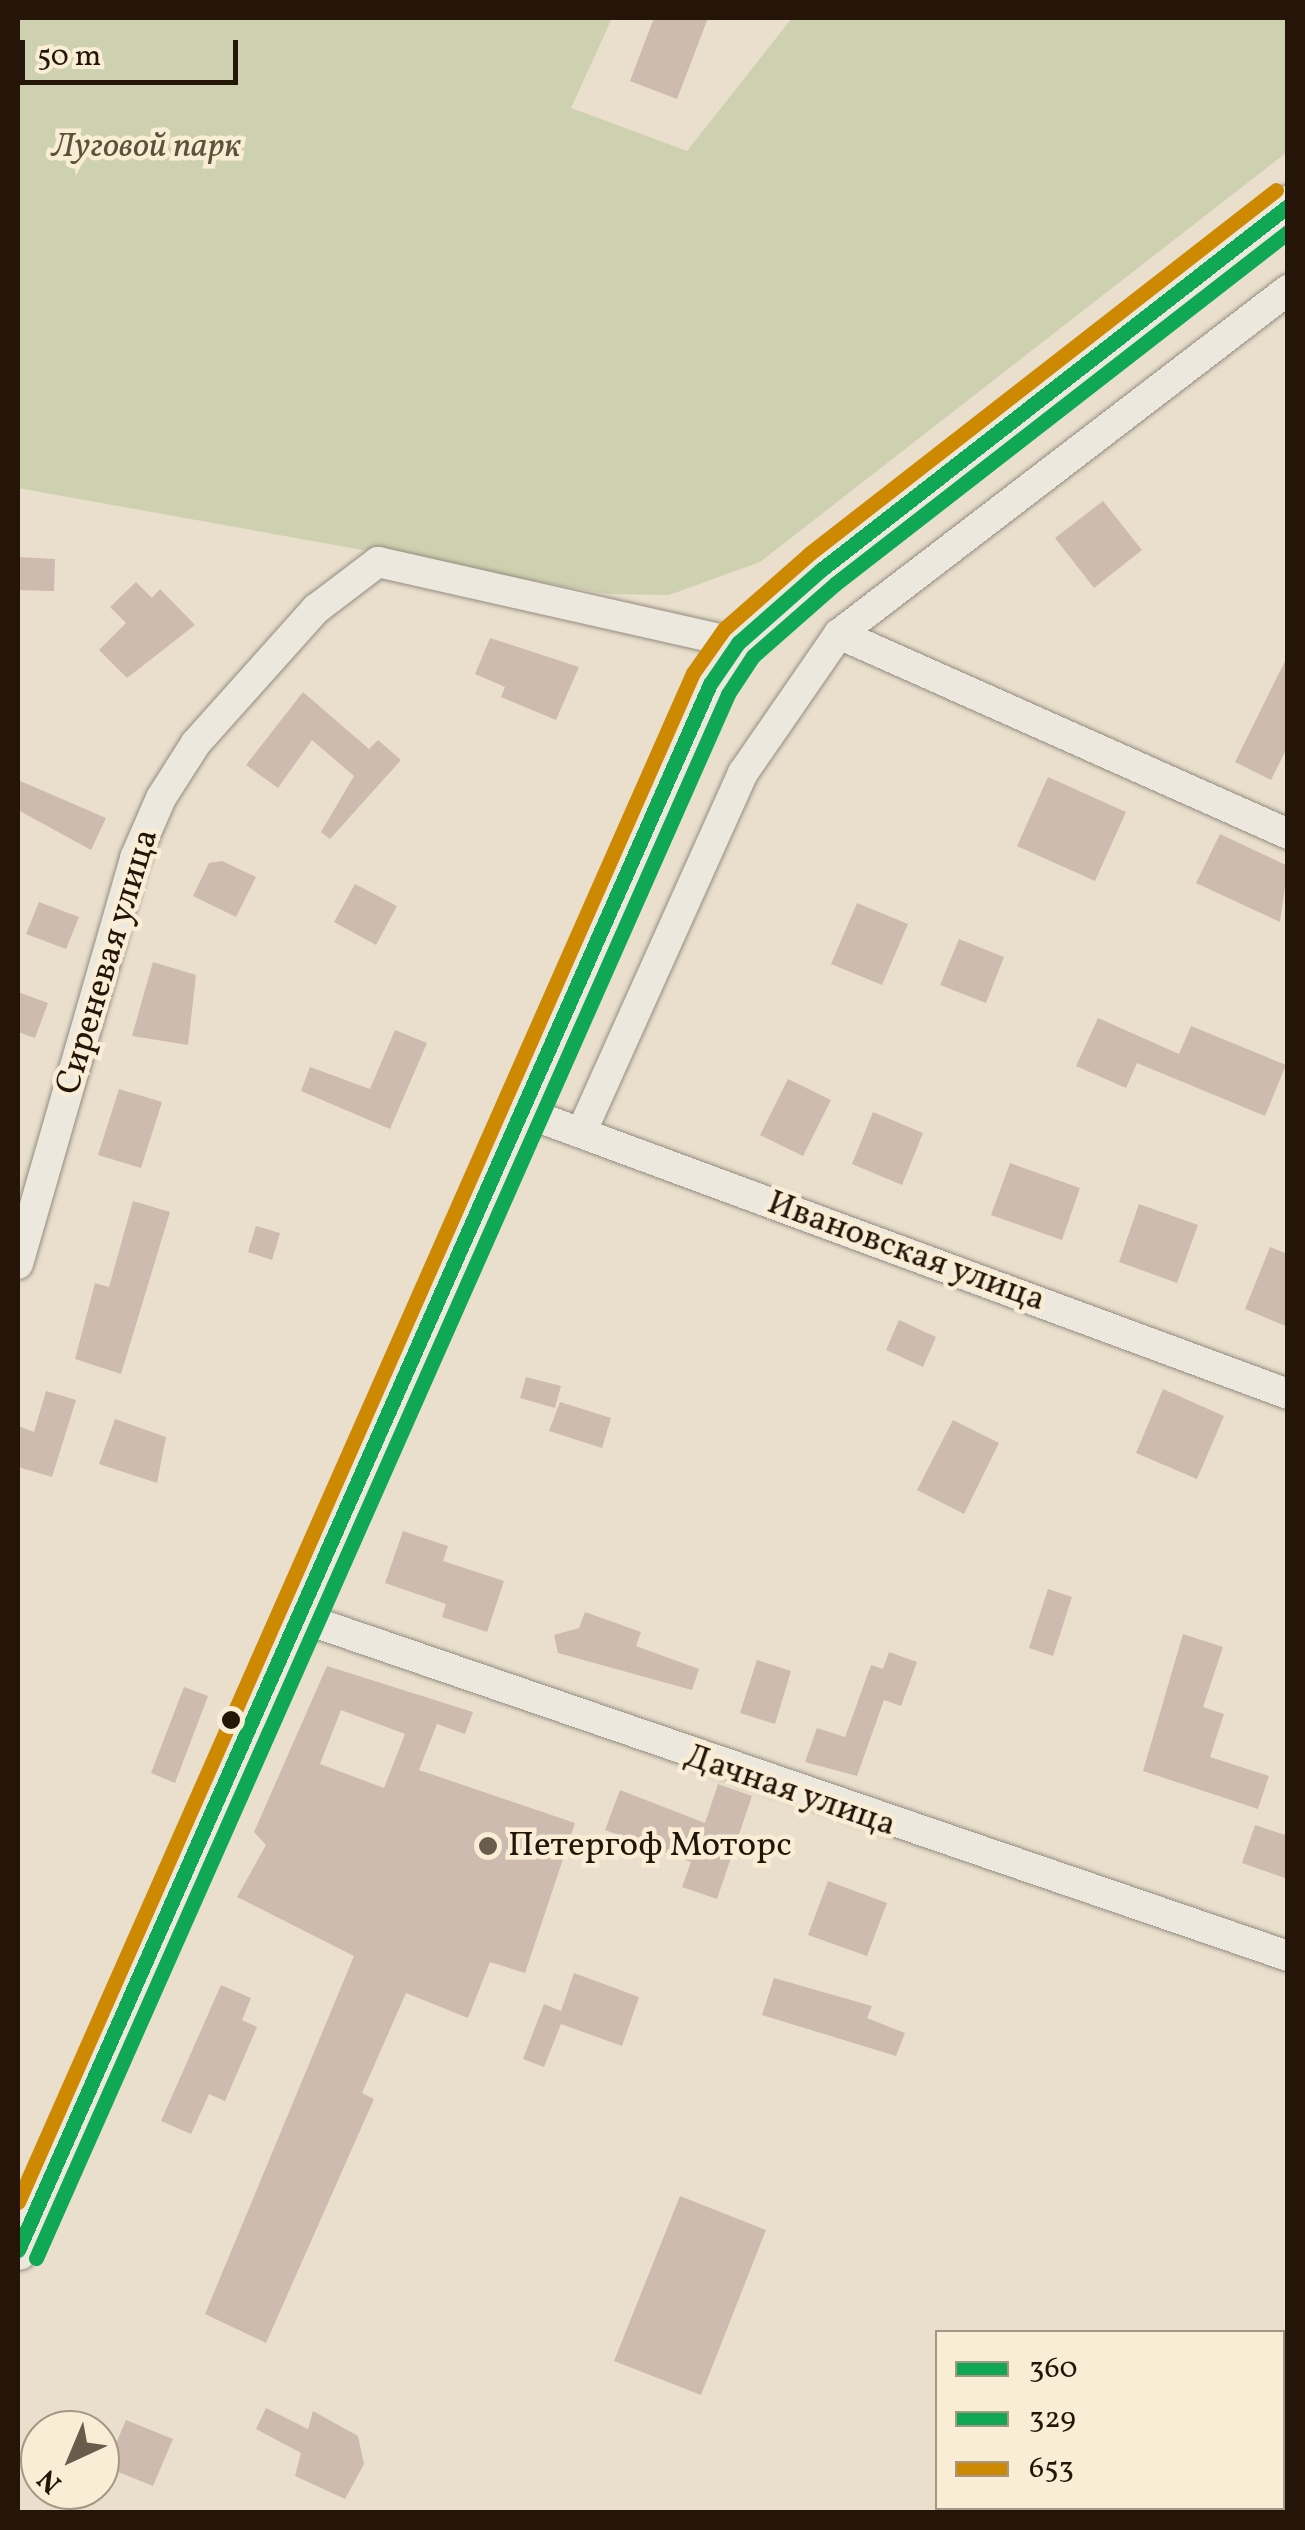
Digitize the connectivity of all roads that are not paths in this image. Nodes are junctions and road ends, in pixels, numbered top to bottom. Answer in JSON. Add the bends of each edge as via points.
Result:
{"nodes":[{"id":1,"x":1288,"y":206,"type":"edge"},
{"id":2,"x":1288,"y":290,"type":"edge"},
{"id":3,"x":839,"y":634,"type":"junction"},
{"id":4,"x":738,"y":644,"type":"junction"},
{"id":5,"x":1288,"y":834,"type":"edge"},
{"id":6,"x":524,"y":1112,"type":"junction"},
{"id":7,"x":582,"y":1131,"type":"junction"},
{"id":8,"x":18,"y":1264,"type":"edge"},
{"id":9,"x":1288,"y":1394,"type":"edge"},
{"id":10,"x":296,"y":1616,"type":"junction"},
{"id":11,"x":1288,"y":1956,"type":"edge"},
{"id":12,"x":18,"y":2244,"type":"edge"}],
"edges":[{"from":1,"to":4,"type":"street","via":[[983,442]]},
{"from":2,"to":3,"type":"street"},
{"from":3,"to":5,"type":"street"},
{"from":3,"to":7,"type":"street","via":[[743,773]]},
{"from":4,"to":6,"type":"street","via":[[682,738]]},
{"from":4,"to":8,"type":"street","name":"Сиреневая улица","via":[[378,562],[264,664],[161,798],[135,858]]},
{"from":6,"to":7,"type":"street","name":"Ивановская улица"},
{"from":6,"to":10,"type":"street"},
{"from":7,"to":9,"type":"street","name":"Ивановская улица"},
{"from":10,"to":11,"type":"street","name":"Дачная улица"},
{"from":10,"to":12,"type":"street"}]}
